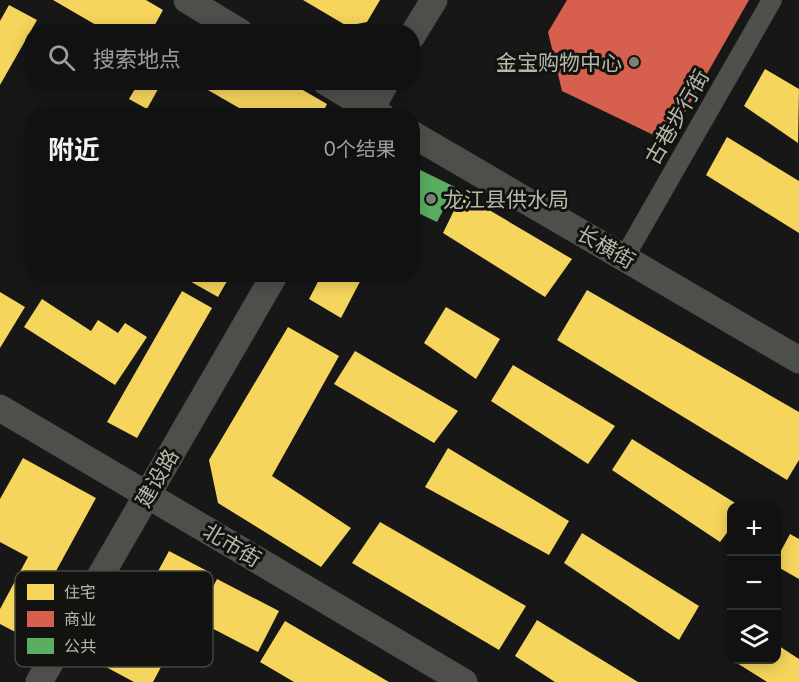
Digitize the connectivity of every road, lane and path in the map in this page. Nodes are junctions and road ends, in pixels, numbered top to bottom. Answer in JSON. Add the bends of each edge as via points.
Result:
{"nodes":[{"id":1,"x":187,"y":0,"type":"edge"},
{"id":2,"x":434,"y":0,"type":"edge"},
{"id":3,"x":772,"y":0,"type":"edge"},
{"id":4,"x":227,"y":24,"type":"edge"},
{"id":5,"x":419,"y":24,"type":"edge"},
{"id":6,"x":338,"y":90,"type":"edge"},
{"id":7,"x":383,"y":90,"type":"edge"},
{"id":8,"x":365,"y":108,"type":"edge"},
{"id":9,"x":375,"y":108,"type":"edge"},
{"id":10,"x":420,"y":139,"type":"edge"},
{"id":11,"x":624,"y":258,"type":"junction"},
{"id":12,"x":270,"y":282,"type":"edge"},
{"id":13,"x":799,"y":360,"type":"edge"},
{"id":14,"x":0,"y":408,"type":"edge"},
{"id":15,"x":147,"y":495,"type":"junction"},
{"id":16,"x":103,"y":571,"type":"edge"},
{"id":17,"x":48,"y":667,"type":"edge"},
{"id":18,"x":39,"y":682,"type":"edge"},
{"id":19,"x":464,"y":682,"type":"edge"}],
"edges":[{"from":1,"to":4,"type":"street"},
{"from":2,"to":5,"type":"street"},
{"from":3,"to":11,"type":"street","name":"古巷步行街"},
{"from":6,"to":8,"type":"street"},
{"from":7,"to":9,"type":"street"},
{"from":10,"to":11,"type":"street","name":"长横街"},
{"from":11,"to":13,"type":"street","name":"长横街"},
{"from":12,"to":15,"type":"street","name":"建设路"},
{"from":14,"to":15,"type":"street","name":"北市街"},
{"from":15,"to":16,"type":"street","name":"建设路"},
{"from":15,"to":19,"type":"street","name":"北市街"},
{"from":17,"to":18,"type":"street","name":"建设路"}]}
